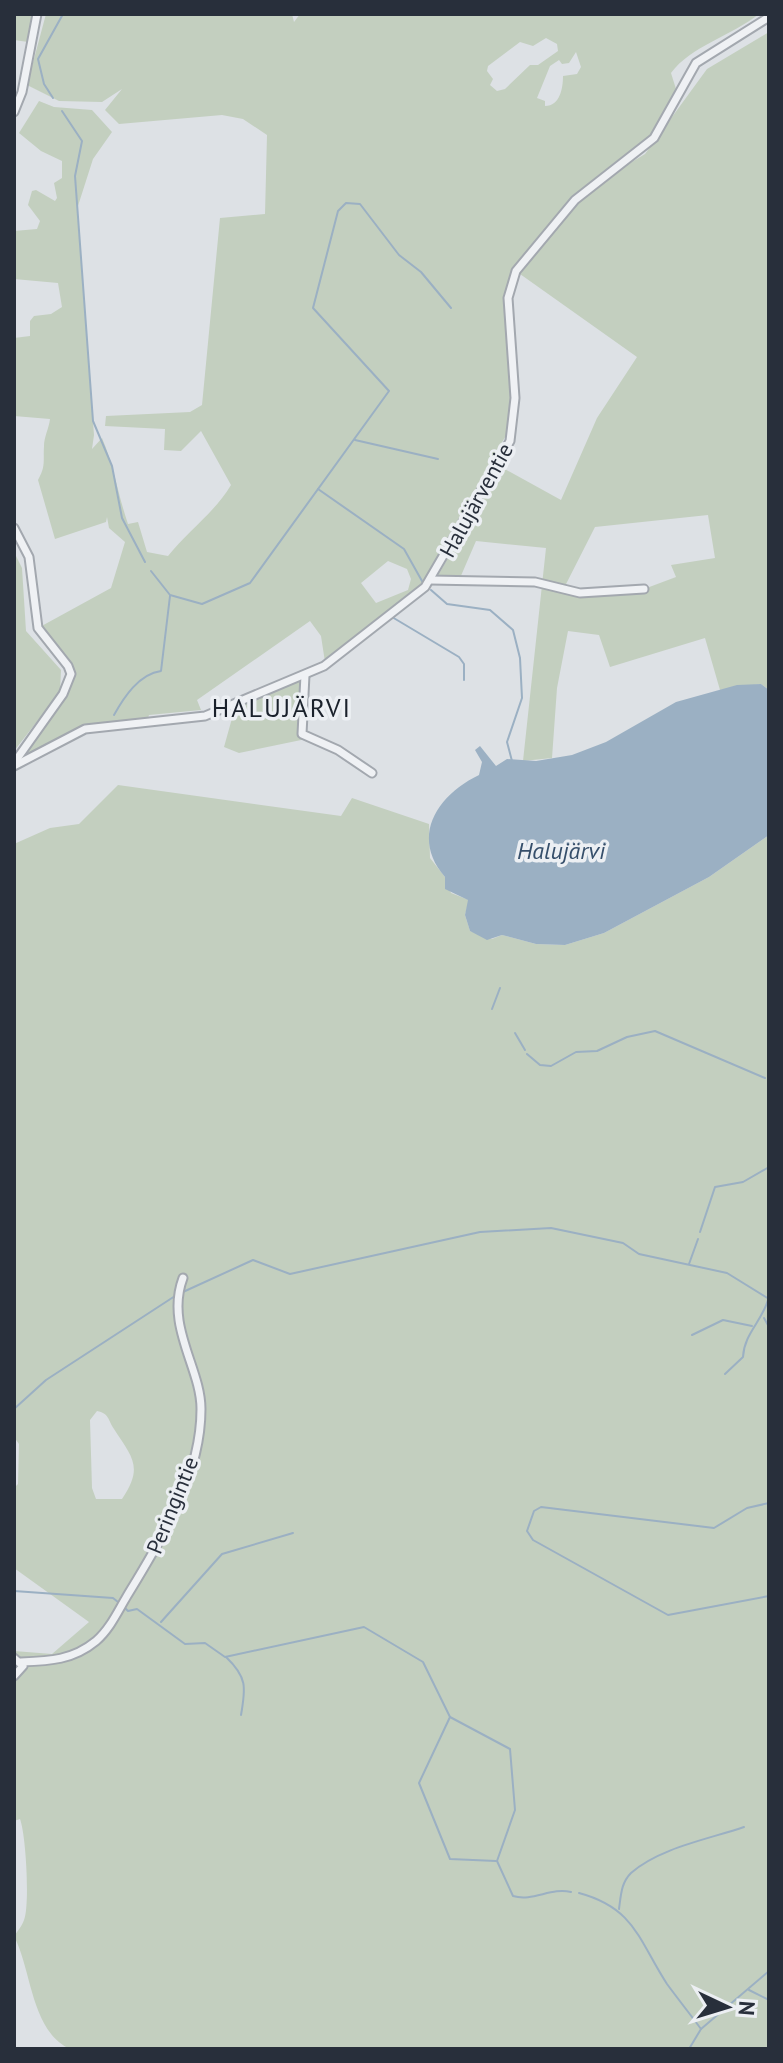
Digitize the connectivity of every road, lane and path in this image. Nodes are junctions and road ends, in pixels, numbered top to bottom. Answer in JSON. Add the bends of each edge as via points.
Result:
{"nodes":[{"id":1,"x":37,"y":14,"type":"edge"},
{"id":2,"x":769,"y":17,"type":"edge"},
{"id":3,"x":14,"y":112,"type":"edge"},
{"id":4,"x":14,"y":528,"type":"edge"},
{"id":5,"x":430,"y":580,"type":"junction"},
{"id":6,"x":644,"y":589,"type":"dead end"},
{"id":7,"x":305,"y":675,"type":"junction"},
{"id":8,"x":14,"y":765,"type":"edge"},
{"id":9,"x":372,"y":773,"type":"dead end"},
{"id":10,"x":183,"y":1278,"type":"dead end"},
{"id":11,"x":18,"y":1660,"type":"edge"},
{"id":12,"x":14,"y":1676,"type":"edge"}],
"edges":[{"from":1,"to":3,"type":"street"},
{"from":2,"to":5,"type":"street","name":"Halujärventie","via":[[696,63],[654,138],[581,194],[516,271],[508,298],[515,398],[510,441]]},
{"from":4,"to":8,"type":"street","via":[[29,557],[38,628],[71,674]]},
{"from":5,"to":6,"type":"street","via":[[535,582],[580,593]]},
{"from":5,"to":7,"type":"street","name":"Halujärventie","via":[[397,611]]},
{"from":7,"to":8,"type":"street","name":"Halujärventie","via":[[205,716],[85,729]]},
{"from":7,"to":9,"type":"street","via":[[302,734]]},
{"from":10,"to":11,"type":"street","name":"Peringintie","via":[[184,1353],[199,1391],[201,1416],[193,1462],[166,1531],[97,1640],[58,1661]]},
{"from":11,"to":12,"type":"street","name":"Peringintie","via":[[23,1666]]}]}
